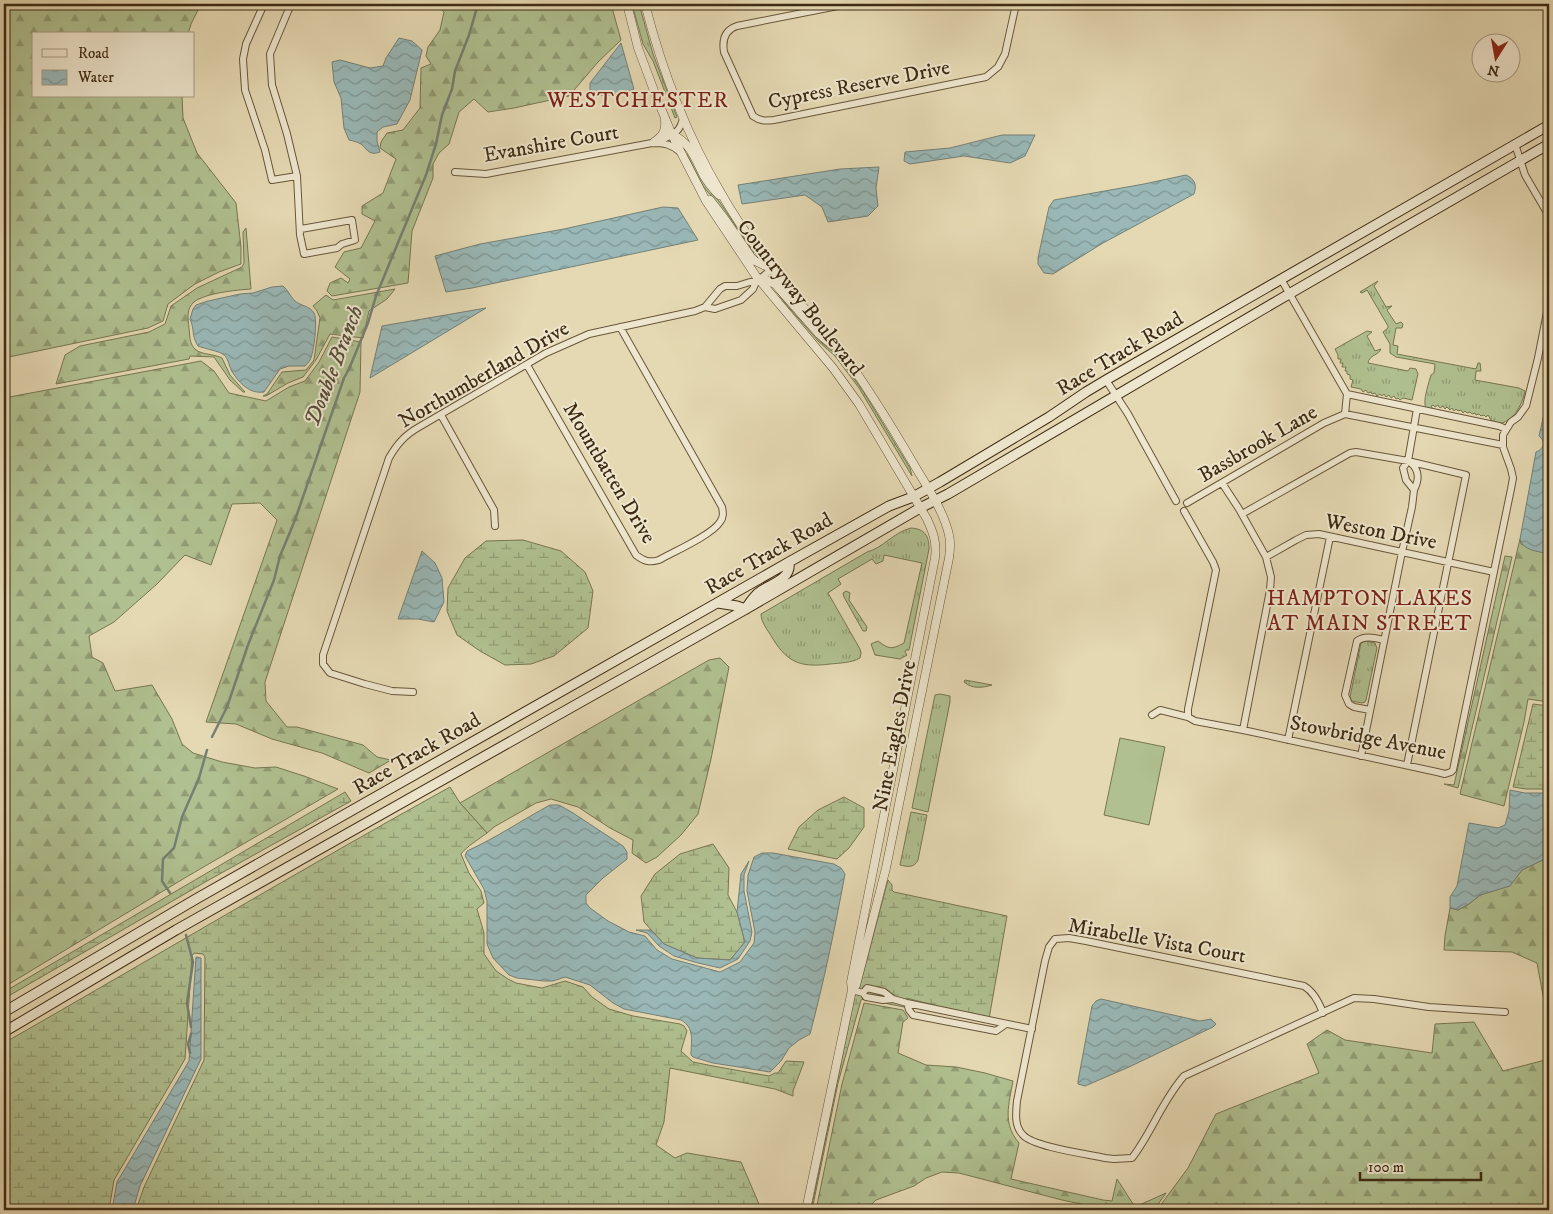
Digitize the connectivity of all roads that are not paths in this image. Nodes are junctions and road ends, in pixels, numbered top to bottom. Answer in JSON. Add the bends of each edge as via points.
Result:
{"nodes":[{"id":1,"x":264,"y":4,"type":"edge"},
{"id":2,"x":291,"y":4,"type":"edge"},
{"id":3,"x":627,"y":4,"type":"edge"},
{"id":4,"x":644,"y":4,"type":"edge"},
{"id":5,"x":848,"y":4,"type":"edge"},
{"id":6,"x":1016,"y":4,"type":"edge"},
{"id":7,"x":664,"y":116,"type":"junction"},
{"id":8,"x":683,"y":116,"type":"junction"},
{"id":9,"x":1549,"y":125,"type":"edge"},
{"id":10,"x":672,"y":135,"type":"junction"},
{"id":11,"x":653,"y":143,"type":"junction"},
{"id":12,"x":1516,"y":144,"type":"junction"},
{"id":13,"x":1549,"y":144,"type":"edge"},
{"id":14,"x":680,"y":153,"type":"junction"},
{"id":15,"x":1521,"y":160,"type":"junction"},
{"id":16,"x":455,"y":172,"type":"dead end"},
{"id":17,"x":297,"y":176,"type":"junction"},
{"id":18,"x":698,"y":185,"type":"junction"},
{"id":19,"x":726,"y":202,"type":"junction"},
{"id":20,"x":1549,"y":216,"type":"edge"},
{"id":21,"x":301,"y":229,"type":"junction"},
{"id":22,"x":772,"y":269,"type":"junction"},
{"id":23,"x":1281,"y":279,"type":"junction"},
{"id":24,"x":758,"y":281,"type":"junction"},
{"id":25,"x":1290,"y":294,"type":"junction"},
{"id":26,"x":1549,"y":302,"type":"edge"},
{"id":27,"x":705,"y":307,"type":"junction"},
{"id":28,"x":620,"y":327,"type":"junction"},
{"id":29,"x":841,"y":352,"type":"junction"},
{"id":30,"x":527,"y":365,"type":"junction"},
{"id":31,"x":1106,"y":380,"type":"junction"},
{"id":32,"x":1347,"y":394,"type":"junction"},
{"id":33,"x":1116,"y":396,"type":"junction"},
{"id":34,"x":1417,"y":409,"type":"junction"},
{"id":35,"x":1345,"y":414,"type":"junction"},
{"id":36,"x":441,"y":415,"type":"junction"},
{"id":37,"x":1413,"y":427,"type":"junction"},
{"id":38,"x":1506,"y":429,"type":"junction"},
{"id":39,"x":1503,"y":445,"type":"junction"},
{"id":40,"x":1408,"y":461,"type":"junction"},
{"id":41,"x":1222,"y":483,"type":"junction"},
{"id":42,"x":927,"y":489,"type":"junction"},
{"id":43,"x":1414,"y":490,"type":"junction"},
{"id":44,"x":913,"y":497,"type":"junction"},
{"id":45,"x":934,"y":501,"type":"junction"},
{"id":46,"x":1176,"y":501,"type":"dead end"},
{"id":47,"x":1187,"y":503,"type":"dead end"},
{"id":48,"x":920,"y":508,"type":"junction"},
{"id":49,"x":1184,"y":511,"type":"dead end"},
{"id":50,"x":1242,"y":514,"type":"junction"},
{"id":51,"x":495,"y":526,"type":"dead end"},
{"id":52,"x":1330,"y":537,"type":"junction"},
{"id":53,"x":1402,"y":552,"type":"junction"},
{"id":54,"x":1266,"y":557,"type":"junction"},
{"id":55,"x":789,"y":562,"type":"junction"},
{"id":56,"x":1448,"y":562,"type":"junction"},
{"id":57,"x":1494,"y":572,"type":"junction"},
{"id":58,"x":717,"y":603,"type":"junction"},
{"id":59,"x":746,"y":609,"type":"junction"},
{"id":60,"x":1384,"y":640,"type":"junction"},
{"id":61,"x":413,"y":692,"type":"dead end"},
{"id":62,"x":1370,"y":710,"type":"junction"},
{"id":63,"x":1152,"y":715,"type":"dead end"},
{"id":64,"x":1188,"y":718,"type":"junction"},
{"id":65,"x":1243,"y":730,"type":"junction"},
{"id":66,"x":1288,"y":740,"type":"junction"},
{"id":67,"x":1361,"y":756,"type":"junction"},
{"id":68,"x":1407,"y":765,"type":"junction"},
{"id":69,"x":368,"y":802,"type":"junction"},
{"id":70,"x":378,"y":817,"type":"junction"},
{"id":71,"x":874,"y":865,"type":"junction"},
{"id":72,"x":886,"y":868,"type":"junction"},
{"id":73,"x":113,"y":948,"type":"junction"},
{"id":74,"x":122,"y":962,"type":"junction"},
{"id":75,"x":852,"y":990,"type":"junction"},
{"id":76,"x":4,"y":1012,"type":"edge"},
{"id":77,"x":1505,"y":1012,"type":"dead end"},
{"id":78,"x":1323,"y":1013,"type":"junction"},
{"id":79,"x":1032,"y":1029,"type":"junction"},
{"id":80,"x":4,"y":1032,"type":"edge"},
{"id":81,"x":806,"y":1210,"type":"edge"}],
"edges":[{"from":1,"to":17,"type":"street","via":[[246,44],[245,90],[272,180]]},
{"from":2,"to":17,"type":"street","via":[[270,54],[272,85]]},
{"from":3,"to":7,"type":"street","name":"Countryway Boulevard","via":[[638,48]]},
{"from":4,"to":8,"type":"street","name":"Countryway Boulevard"},
{"from":5,"to":6,"type":"street","name":"Cypress Reserve Drive","via":[[730,29],[725,35],[724,52],[753,116],[765,121],[774,120],[986,77],[998,67],[1005,54]]},
{"from":7,"to":10,"type":"street","name":"Countryway Boulevard"},
{"from":7,"to":11,"type":"street","via":[[664,132]]},
{"from":8,"to":10,"type":"street","via":[[679,130]]},
{"from":8,"to":19,"type":"street","name":"Countryway Boulevard"},
{"from":9,"to":12,"type":"main road","name":"Race Track Road"},
{"from":10,"to":11,"type":"street","name":"Evanshire Court"},
{"from":10,"to":14,"type":"street","name":"Countryway Boulevard"},
{"from":10,"to":19,"type":"street","via":[[688,146],[711,187]]},
{"from":11,"to":14,"type":"street","name":"Evanshire Court","via":[[672,145]]},
{"from":11,"to":16,"type":"street","name":"Evanshire Court","via":[[486,174]]},
{"from":12,"to":15,"type":"street"},
{"from":12,"to":23,"type":"main road","name":"Race Track Road"},
{"from":13,"to":15,"type":"main road","name":"Race Track Road"},
{"from":14,"to":18,"type":"street","name":"Countryway Boulevard"},
{"from":15,"to":20,"type":"street"},
{"from":15,"to":25,"type":"main road","name":"Race Track Road"},
{"from":17,"to":21,"type":"street"},
{"from":18,"to":22,"type":"street","via":[[751,257]]},
{"from":18,"to":24,"type":"street","name":"Countryway Boulevard"},
{"from":19,"to":22,"type":"street","name":"Countryway Boulevard"},
{"from":21,"to":21,"type":"street","via":[[352,220],[356,240],[337,248],[304,254]]},
{"from":22,"to":24,"type":"street","name":"Northumberland Drive"},
{"from":22,"to":29,"type":"street","name":"Countryway Boulevard"},
{"from":23,"to":25,"type":"street"},
{"from":23,"to":31,"type":"main road","name":"Race Track Road"},
{"from":24,"to":27,"type":"street","via":[[725,286]]},
{"from":24,"to":27,"type":"street","name":"Northumberland Drive","via":[[741,300],[715,309]]},
{"from":24,"to":29,"type":"street","via":[[775,284],[824,339]]},
{"from":24,"to":44,"type":"street","name":"Countryway Boulevard","via":[[833,368],[859,404]]},
{"from":25,"to":32,"type":"street"},
{"from":25,"to":33,"type":"main road","name":"Race Track Road"},
{"from":26,"to":38,"type":"street","via":[[1526,406]]},
{"from":27,"to":28,"type":"street","name":"Northumberland Drive"},
{"from":28,"to":30,"type":"street","name":"Northumberland Drive","via":[[589,334]]},
{"from":28,"to":30,"type":"street","name":"Mountbatten Drive","via":[[722,507],[723,516],[719,524],[659,560],[651,562],[636,555]]},
{"from":29,"to":42,"type":"street","name":"Countryway Boulevard","via":[[890,424]]},
{"from":30,"to":36,"type":"street","name":"Northumberland Drive"},
{"from":31,"to":33,"type":"street"},
{"from":31,"to":42,"type":"main road","name":"Race Track Road","via":[[1049,418]]},
{"from":32,"to":34,"type":"street"},
{"from":32,"to":35,"type":"street","name":"Bassbrook Lane"},
{"from":33,"to":45,"type":"main road","name":"Race Track Road"},
{"from":33,"to":46,"type":"street"},
{"from":34,"to":37,"type":"street"},
{"from":34,"to":38,"type":"street"},
{"from":35,"to":37,"type":"street","name":"Bassbrook Lane"},
{"from":35,"to":41,"type":"street","name":"Bassbrook Lane"},
{"from":36,"to":51,"type":"street","via":[[494,510]]},
{"from":36,"to":61,"type":"street","name":"Northumberland Drive","via":[[405,435],[389,458],[323,655],[323,664],[330,673],[392,691]]},
{"from":37,"to":39,"type":"street","name":"Bassbrook Lane"},
{"from":37,"to":40,"type":"street"},
{"from":38,"to":39,"type":"street","name":"Stowbridge Avenue"},
{"from":39,"to":57,"type":"street","name":"Stowbridge Avenue","via":[[1513,478]]},
{"from":40,"to":43,"type":"street","via":[[1418,474]]},
{"from":40,"to":43,"type":"street","via":[[1403,468],[1404,475]]},
{"from":40,"to":50,"type":"street","via":[[1350,453]]},
{"from":40,"to":56,"type":"street","via":[[1466,475]]},
{"from":41,"to":47,"type":"street","name":"Bassbrook Lane"},
{"from":41,"to":50,"type":"street"},
{"from":42,"to":44,"type":"main road","name":"Race Track Road"},
{"from":42,"to":45,"type":"street","name":"Nine Eagles Drive"},
{"from":43,"to":53,"type":"street"},
{"from":44,"to":48,"type":"street","name":"Nine Eagles Drive"},
{"from":44,"to":55,"type":"main road","name":"Race Track Road","via":[[889,506]]},
{"from":45,"to":48,"type":"main road","name":"Race Track Road"},
{"from":45,"to":72,"type":"street","name":"Nine Eagles Drive","via":[[949,536],[949,558]]},
{"from":48,"to":59,"type":"main road","name":"Race Track Road"},
{"from":48,"to":71,"type":"street","name":"Nine Eagles Drive","via":[[932,530],[936,549]]},
{"from":49,"to":64,"type":"street","via":[[1216,570]]},
{"from":50,"to":54,"type":"street"},
{"from":52,"to":53,"type":"street","name":"Weston Drive"},
{"from":52,"to":54,"type":"street","name":"Weston Drive","via":[[1306,535]]},
{"from":52,"to":66,"type":"street"},
{"from":53,"to":56,"type":"street","name":"Weston Drive"},
{"from":53,"to":60,"type":"street"},
{"from":54,"to":65,"type":"street","via":[[1271,577],[1270,590]]},
{"from":55,"to":58,"type":"main road","name":"Race Track Road"},
{"from":55,"to":59,"type":"main road","via":[[786,575],[758,594]]},
{"from":56,"to":57,"type":"street","name":"Weston Drive"},
{"from":56,"to":68,"type":"street"},
{"from":57,"to":68,"type":"street","name":"Stowbridge Avenue","via":[[1453,770],[1445,774]]},
{"from":58,"to":59,"type":"main road"},
{"from":58,"to":69,"type":"main road","name":"Race Track Road"},
{"from":59,"to":70,"type":"main road","name":"Race Track Road"},
{"from":60,"to":62,"type":"street"},
{"from":60,"to":62,"type":"street","via":[[1367,637],[1357,641],[1345,695],[1354,707]]},
{"from":62,"to":67,"type":"street"},
{"from":63,"to":64,"type":"street","name":"Stowbridge Avenue","via":[[1160,710]]},
{"from":64,"to":65,"type":"street","name":"Stowbridge Avenue"},
{"from":65,"to":66,"type":"street","name":"Stowbridge Avenue"},
{"from":66,"to":67,"type":"street","name":"Stowbridge Avenue"},
{"from":67,"to":68,"type":"street","name":"Stowbridge Avenue"},
{"from":69,"to":70,"type":"main road"},
{"from":69,"to":73,"type":"main road","name":"Race Track Road"},
{"from":70,"to":74,"type":"main road","name":"Race Track Road"},
{"from":71,"to":72,"type":"street"},
{"from":71,"to":75,"type":"street","name":"Nine Eagles Drive"},
{"from":72,"to":75,"type":"street","name":"Nine Eagles Drive","via":[[856,985]]},
{"from":73,"to":74,"type":"main road"},
{"from":73,"to":76,"type":"main road","name":"Race Track Road"},
{"from":74,"to":80,"type":"main road","name":"Race Track Road"},
{"from":75,"to":79,"type":"street","via":[[863,992],[867,988],[884,992],[907,1003],[913,1014],[996,1031],[1006,1024]]},
{"from":75,"to":81,"type":"street","name":"Nine Eagles Drive"},
{"from":77,"to":78,"type":"street","name":"Mirabelle Vista Court","via":[[1354,998]]},
{"from":78,"to":79,"type":"street","name":"Mirabelle Vista Court","via":[[1311,990],[1304,986],[1069,938],[1055,939],[1049,947]]},
{"from":78,"to":79,"type":"street","name":"Mirabelle Vista Court","via":[[1184,1076],[1132,1158],[1114,1159],[1044,1145],[1022,1134],[1016,1118]]}]}
